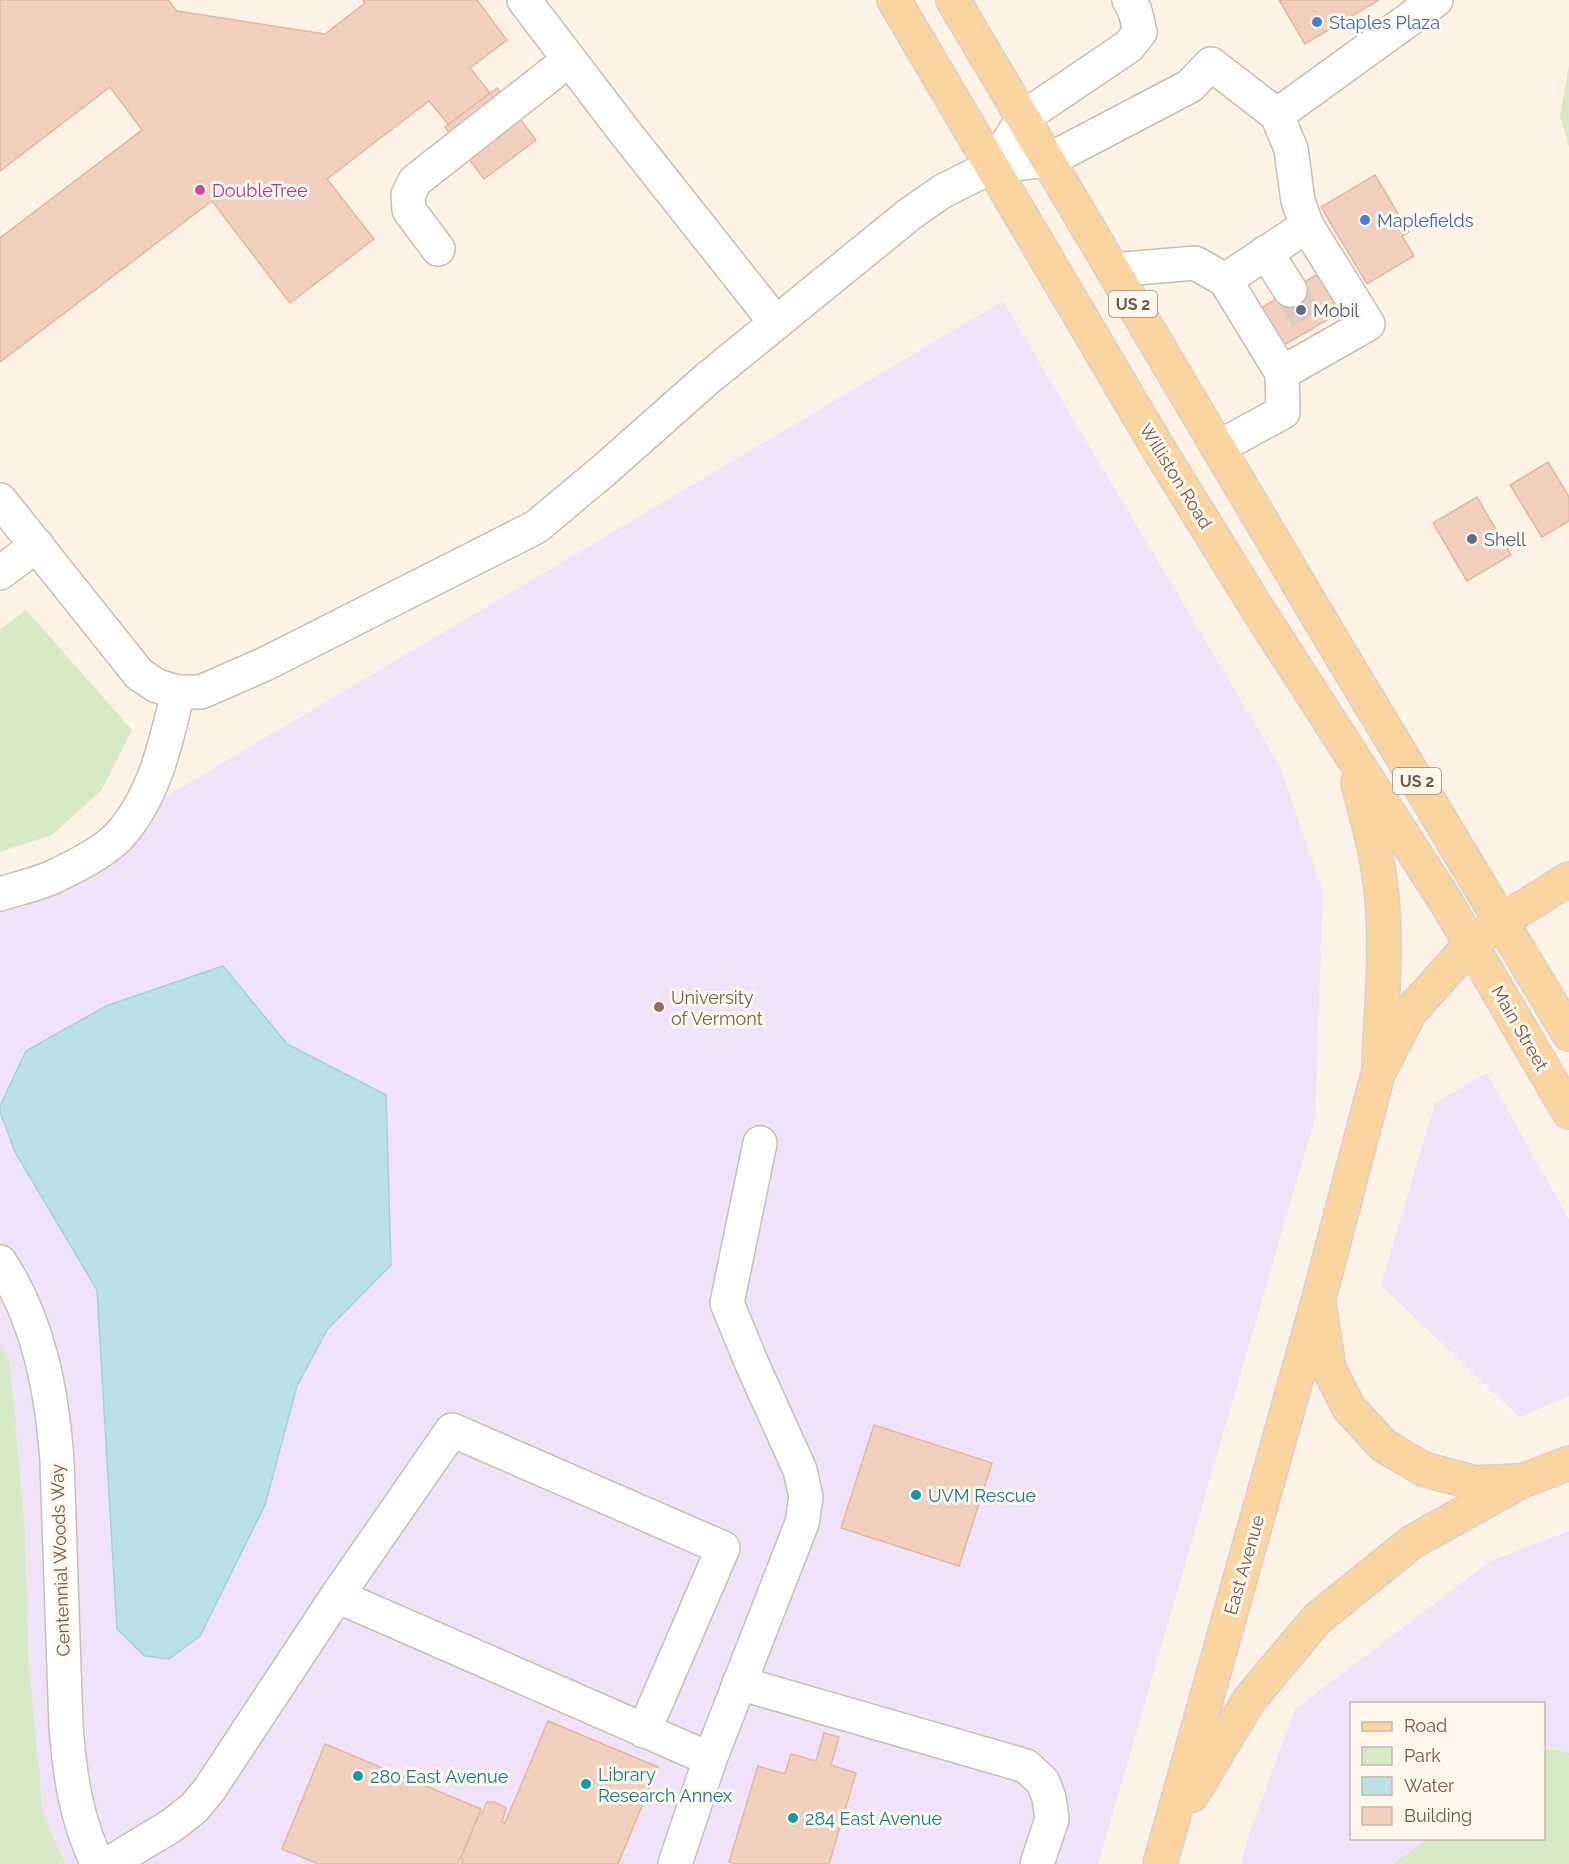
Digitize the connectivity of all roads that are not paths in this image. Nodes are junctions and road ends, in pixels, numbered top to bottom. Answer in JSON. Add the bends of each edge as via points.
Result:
{"nodes":[{"id":1,"x":525,"y":0,"type":"edge"},
{"id":2,"x":894,"y":0,"type":"edge"},
{"id":3,"x":953,"y":0,"type":"edge"},
{"id":4,"x":1129,"y":0,"type":"edge"},
{"id":5,"x":1436,"y":0,"type":"edge"},
{"id":6,"x":569,"y":60,"type":"junction"},
{"id":7,"x":1277,"y":115,"type":"junction"},
{"id":8,"x":1024,"y":117,"type":"junction"},
{"id":9,"x":1049,"y":160,"type":"junction"},
{"id":10,"x":993,"y":165,"type":"junction"},
{"id":11,"x":1307,"y":226,"type":"junction"},
{"id":12,"x":438,"y":249,"type":"dead end"},
{"id":13,"x":1266,"y":252,"type":"junction"},
{"id":14,"x":1113,"y":270,"type":"junction"},
{"id":15,"x":1225,"y":280,"type":"junction"},
{"id":16,"x":1290,"y":290,"type":"tunnel mouth"},
{"id":17,"x":776,"y":323,"type":"junction"},
{"id":18,"x":1282,"y":373,"type":"junction"},
{"id":19,"x":1219,"y":447,"type":"junction"},
{"id":20,"x":0,"y":500,"type":"edge"},
{"id":21,"x":37,"y":545,"type":"junction"},
{"id":22,"x":0,"y":573,"type":"edge"},
{"id":23,"x":178,"y":692,"type":"junction"},
{"id":24,"x":1351,"y":755,"type":"junction"},
{"id":25,"x":1569,"y":879,"type":"edge"},
{"id":26,"x":0,"y":894,"type":"edge"},
{"id":27,"x":1502,"y":921,"type":"junction"},
{"id":28,"x":1471,"y":944,"type":"junction"},
{"id":29,"x":1569,"y":1034,"type":"edge"},
{"id":30,"x":1378,"y":1074,"type":"junction"},
{"id":31,"x":1569,"y":1112,"type":"edge"},
{"id":32,"x":760,"y":1143,"type":"dead end"},
{"id":33,"x":0,"y":1262,"type":"edge"},
{"id":34,"x":1319,"y":1298,"type":"junction"},
{"id":35,"x":1569,"y":1462,"type":"edge"},
{"id":36,"x":1522,"y":1481,"type":"junction"},
{"id":37,"x":337,"y":1596,"type":"junction"},
{"id":38,"x":739,"y":1683,"type":"junction"},
{"id":39,"x":644,"y":1731,"type":"junction"},
{"id":40,"x":710,"y":1759,"type":"junction"},
{"id":41,"x":1169,"y":1833,"type":"junction"},
{"id":42,"x":98,"y":1864,"type":"edge"},
{"id":43,"x":108,"y":1864,"type":"edge"},
{"id":44,"x":675,"y":1864,"type":"edge"},
{"id":45,"x":1037,"y":1864,"type":"edge"},
{"id":46,"x":1160,"y":1864,"type":"edge"}],
"edges":[{"from":1,"to":6,"type":"street"},
{"from":2,"to":10,"type":"main road","name":"Williston Road","number":"US 2"},
{"from":3,"to":8,"type":"main road","number":"US 2"},
{"from":4,"to":8,"type":"street","via":[[1140,32],[1129,46]]},
{"from":5,"to":7,"type":"street"},
{"from":6,"to":12,"type":"street","via":[[415,181],[408,195],[410,210]]},
{"from":6,"to":17,"type":"street"},
{"from":7,"to":9,"type":"street","via":[[1210,64],[1190,86]]},
{"from":7,"to":11,"type":"street","via":[[1291,149],[1298,201]]},
{"from":8,"to":9,"type":"main road","number":"US 2"},
{"from":8,"to":10,"type":"street"},
{"from":9,"to":10,"type":"street"},
{"from":9,"to":14,"type":"main road","number":"US 2"},
{"from":10,"to":17,"type":"street","via":[[911,213]]},
{"from":10,"to":24,"type":"main road","name":"Williston Road","number":"US 2","via":[[1158,448]]},
{"from":11,"to":13,"type":"street"},
{"from":11,"to":18,"type":"street","via":[[1368,324],[1318,339]]},
{"from":13,"to":15,"type":"street"},
{"from":13,"to":16,"type":"street"},
{"from":14,"to":15,"type":"street","via":[[1195,263]]},
{"from":14,"to":19,"type":"main road","number":"US 2"},
{"from":15,"to":18,"type":"street"},
{"from":17,"to":23,"type":"street","via":[[536,527],[264,664],[201,692]]},
{"from":18,"to":19,"type":"street","via":[[1283,412]]},
{"from":19,"to":27,"type":"main road","number":"US 2"},
{"from":20,"to":21,"type":"street"},
{"from":21,"to":22,"type":"street"},
{"from":21,"to":23,"type":"street","via":[[139,674],[157,686]]},
{"from":23,"to":26,"type":"street","via":[[150,788],[118,837],[55,876]]},
{"from":24,"to":28,"type":"main road","name":"Williston Road","number":"US 2"},
{"from":24,"to":30,"type":"main road","via":[[1375,846],[1382,897]]},
{"from":25,"to":27,"type":"main road","name":"East Avenue"},
{"from":27,"to":28,"type":"main road","name":"East Avenue"},
{"from":27,"to":29,"type":"main road","number":"US 2"},
{"from":28,"to":30,"type":"main road","name":"East Avenue","via":[[1410,1012]]},
{"from":28,"to":31,"type":"main road","name":"Main Street","number":"US 2"},
{"from":30,"to":34,"type":"main road","name":"East Avenue"},
{"from":32,"to":38,"type":"street","via":[[727,1303],[800,1470],[806,1497],[802,1523]]},
{"from":33,"to":42,"type":"street","name":"Centennial Woods Way","via":[[32,1326],[55,1423],[65,1716],[80,1822]]},
{"from":34,"to":36,"type":"main road","name":"East Avenue","via":[[1329,1369],[1349,1408],[1383,1445],[1424,1469],[1475,1483]]},
{"from":34,"to":41,"type":"main road","name":"East Avenue"},
{"from":35,"to":36,"type":"main road","name":"East Avenue"},
{"from":36,"to":41,"type":"main road","name":"East Avenue","via":[[1412,1542],[1317,1619],[1249,1700]]},
{"from":37,"to":39,"type":"street"},
{"from":37,"to":39,"type":"street","via":[[452,1430],[723,1548]]},
{"from":37,"to":43,"type":"street","via":[[194,1808]]},
{"from":38,"to":40,"type":"street"},
{"from":38,"to":45,"type":"street","via":[[1026,1766],[1043,1782],[1052,1819]]},
{"from":39,"to":40,"type":"street"},
{"from":40,"to":44,"type":"street"},
{"from":41,"to":46,"type":"main road","name":"East Avenue"}]}
